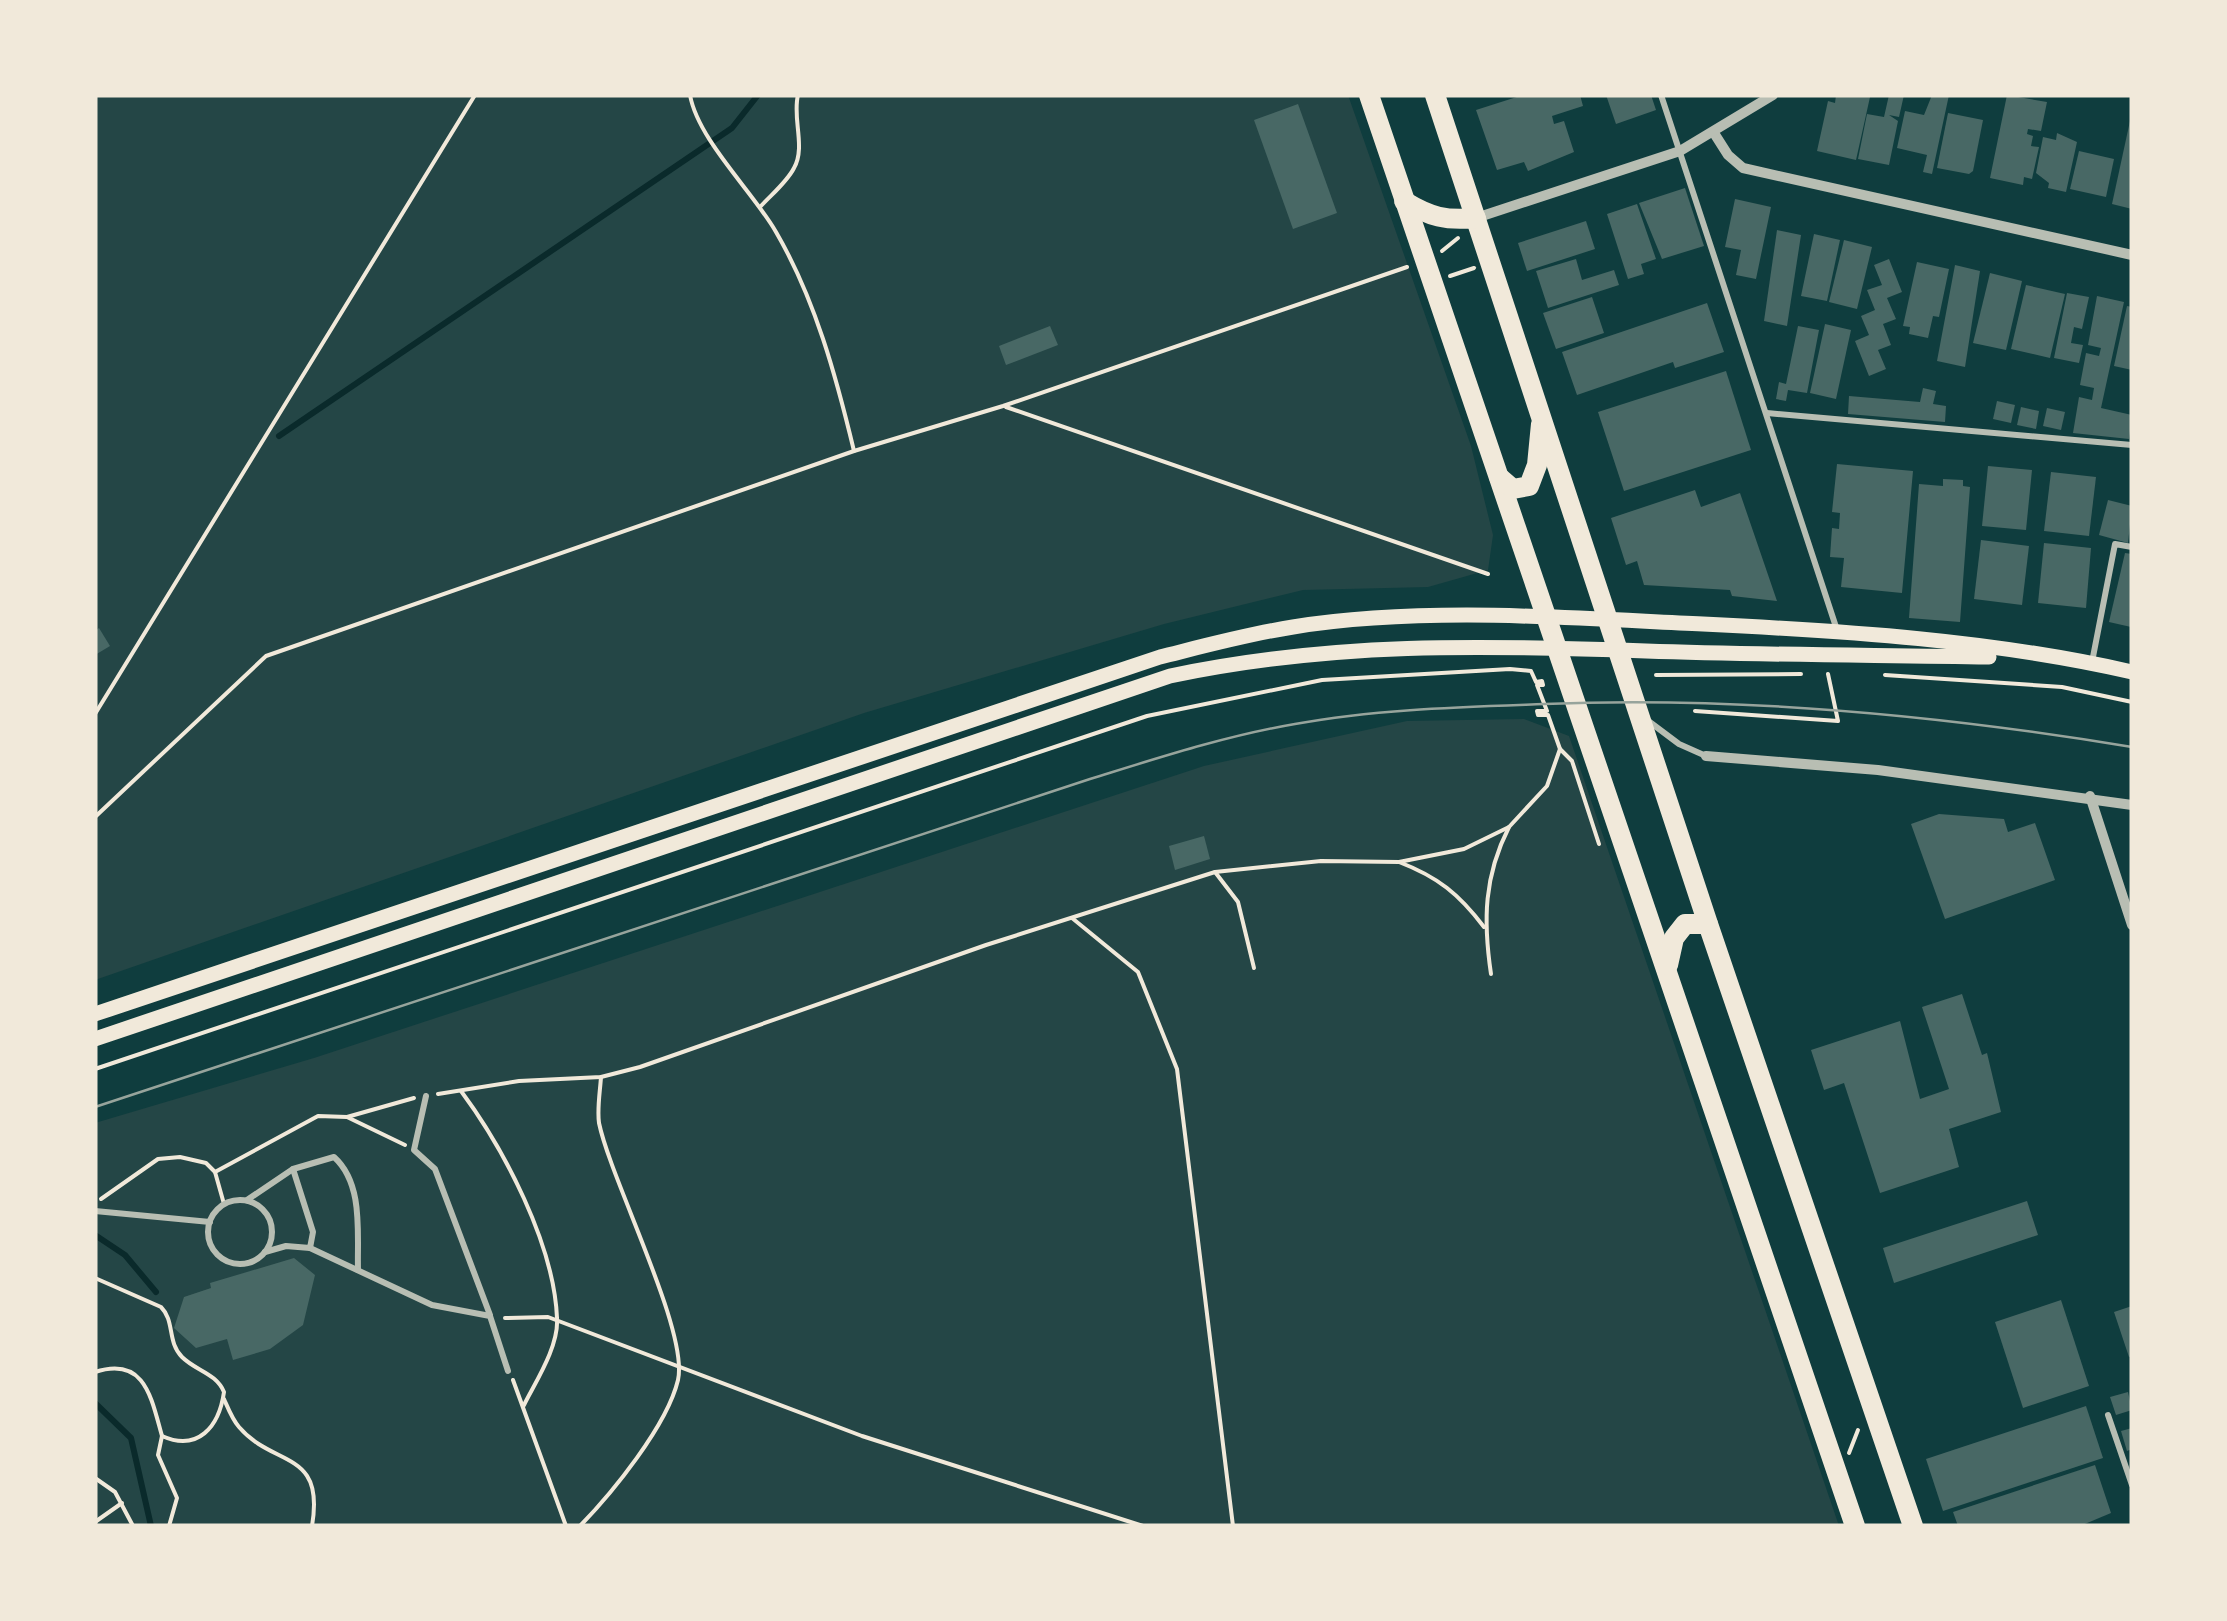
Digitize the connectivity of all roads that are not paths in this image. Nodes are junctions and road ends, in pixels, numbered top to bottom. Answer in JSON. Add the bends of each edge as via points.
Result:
{"nodes":[{"id":1,"x":1369,"y":95,"type":"edge"},
{"id":2,"x":1436,"y":95,"type":"edge"},
{"id":3,"x":1661,"y":95,"type":"edge"},
{"id":4,"x":1774,"y":95,"type":"edge"},
{"id":5,"x":1714,"y":133,"type":"junction"},
{"id":6,"x":1680,"y":151,"type":"junction"},
{"id":7,"x":1404,"y":201,"type":"junction"},
{"id":8,"x":1470,"y":226,"type":"junction"},
{"id":9,"x":2132,"y":256,"type":"edge"},
{"id":10,"x":1767,"y":413,"type":"junction"},
{"id":11,"x":1542,"y":417,"type":"junction"},
{"id":12,"x":2132,"y":445,"type":"edge"},
{"id":13,"x":1499,"y":477,"type":"junction"},
{"id":14,"x":2132,"y":547,"type":"edge"},
{"id":15,"x":1547,"y":617,"type":"junction"},
{"id":16,"x":1608,"y":619,"type":"junction"},
{"id":17,"x":1837,"y":630,"type":"junction"},
{"id":18,"x":1558,"y":649,"type":"junction"},
{"id":19,"x":1618,"y":650,"type":"junction"},
{"id":20,"x":2072,"y":658,"type":"junction"},
{"id":21,"x":2092,"y":663,"type":"junction"},
{"id":22,"x":2132,"y":672,"type":"edge"},
{"id":23,"x":1638,"y":712,"type":"junction"},
{"id":24,"x":1706,"y":756,"type":"joint"},
{"id":25,"x":2090,"y":796,"type":"junction"},
{"id":26,"x":2132,"y":805,"type":"edge"},
{"id":27,"x":410,"y":908,"type":"junction"},
{"id":28,"x":1708,"y":924,"type":"junction"},
{"id":29,"x":2132,"y":925,"type":"edge"},
{"id":30,"x":416,"y":928,"type":"junction"},
{"id":31,"x":1668,"y":966,"type":"junction"},
{"id":32,"x":95,"y":1014,"type":"edge"},
{"id":33,"x":95,"y":1040,"type":"edge"},
{"id":34,"x":426,"y":1096,"type":"road end"},
{"id":35,"x":292,"y":1169,"type":"junction"},
{"id":36,"x":246,"y":1200,"type":"junction"},
{"id":37,"x":95,"y":1209,"type":"edge"},
{"id":38,"x":210,"y":1222,"type":"junction"},
{"id":39,"x":310,"y":1248,"type":"junction"},
{"id":40,"x":265,"y":1252,"type":"junction"},
{"id":41,"x":358,"y":1271,"type":"junction"},
{"id":42,"x":490,"y":1316,"type":"junction"},
{"id":43,"x":508,"y":1371,"type":"road end"},
{"id":44,"x":2108,"y":1415,"type":"dead end"},
{"id":45,"x":2132,"y":1485,"type":"edge"},
{"id":46,"x":1855,"y":1526,"type":"edge"},
{"id":47,"x":1913,"y":1526,"type":"edge"}],
"edges":[{"from":1,"to":7,"type":"highway"},
{"from":2,"to":8,"type":"highway"},
{"from":3,"to":6,"type":"lane"},
{"from":4,"to":5,"type":"street"},
{"from":5,"to":6,"type":"street"},
{"from":5,"to":9,"type":"street","via":[[1743,168]]},
{"from":6,"to":8,"type":"street"},
{"from":6,"to":10,"type":"lane"},
{"from":7,"to":8,"type":"highway","via":[[1428,216]]},
{"from":7,"to":13,"type":"highway"},
{"from":8,"to":11,"type":"highway"},
{"from":10,"to":12,"type":"lane"},
{"from":10,"to":17,"type":"lane"},
{"from":11,"to":13,"type":"highway","via":[[1529,486],[1512,490]]},
{"from":11,"to":16,"type":"highway"},
{"from":13,"to":15,"type":"highway"},
{"from":14,"to":21,"type":"lane","via":[[2115,544]]},
{"from":15,"to":16,"type":"main road"},
{"from":15,"to":18,"type":"highway"},
{"from":15,"to":27,"type":"main road","via":[[1366,620],[1227,640]]},
{"from":16,"to":17,"type":"main road"},
{"from":16,"to":19,"type":"highway"},
{"from":17,"to":20,"type":"main road"},
{"from":18,"to":19,"type":"main road"},
{"from":18,"to":30,"type":"main road","via":[[1311,651],[1170,676]]},
{"from":18,"to":31,"type":"highway"},
{"from":19,"to":20,"type":"main road"},
{"from":19,"to":23,"type":"highway"},
{"from":20,"to":21,"type":"main road"},
{"from":21,"to":22,"type":"main road"},
{"from":23,"to":24,"type":"lane","via":[[1664,735]]},
{"from":23,"to":28,"type":"highway"},
{"from":24,"to":25,"type":"street"},
{"from":25,"to":26,"type":"street"},
{"from":25,"to":29,"type":"street"},
{"from":27,"to":30,"type":"main road"},
{"from":27,"to":32,"type":"main road"},
{"from":28,"to":31,"type":"highway","via":[[1685,924]]},
{"from":28,"to":47,"type":"highway"},
{"from":30,"to":33,"type":"main road"},
{"from":31,"to":46,"type":"highway"},
{"from":34,"to":42,"type":"lane","via":[[414,1150],[435,1169]]},
{"from":35,"to":36,"type":"lane"},
{"from":35,"to":39,"type":"lane","via":[[313,1232]]},
{"from":35,"to":41,"type":"lane","via":[[334,1157],[344,1166],[357,1214]]},
{"from":36,"to":38,"type":"lane","via":[[224,1204]]},
{"from":36,"to":40,"type":"lane","via":[[268,1215],[272,1228]]},
{"from":37,"to":38,"type":"lane"},
{"from":38,"to":40,"type":"lane","via":[[211,1244],[225,1260],[247,1263]]},
{"from":39,"to":40,"type":"lane"},
{"from":39,"to":41,"type":"lane"},
{"from":41,"to":42,"type":"lane","via":[[432,1305]]},
{"from":42,"to":43,"type":"lane"},
{"from":44,"to":45,"type":"lane"}]}
